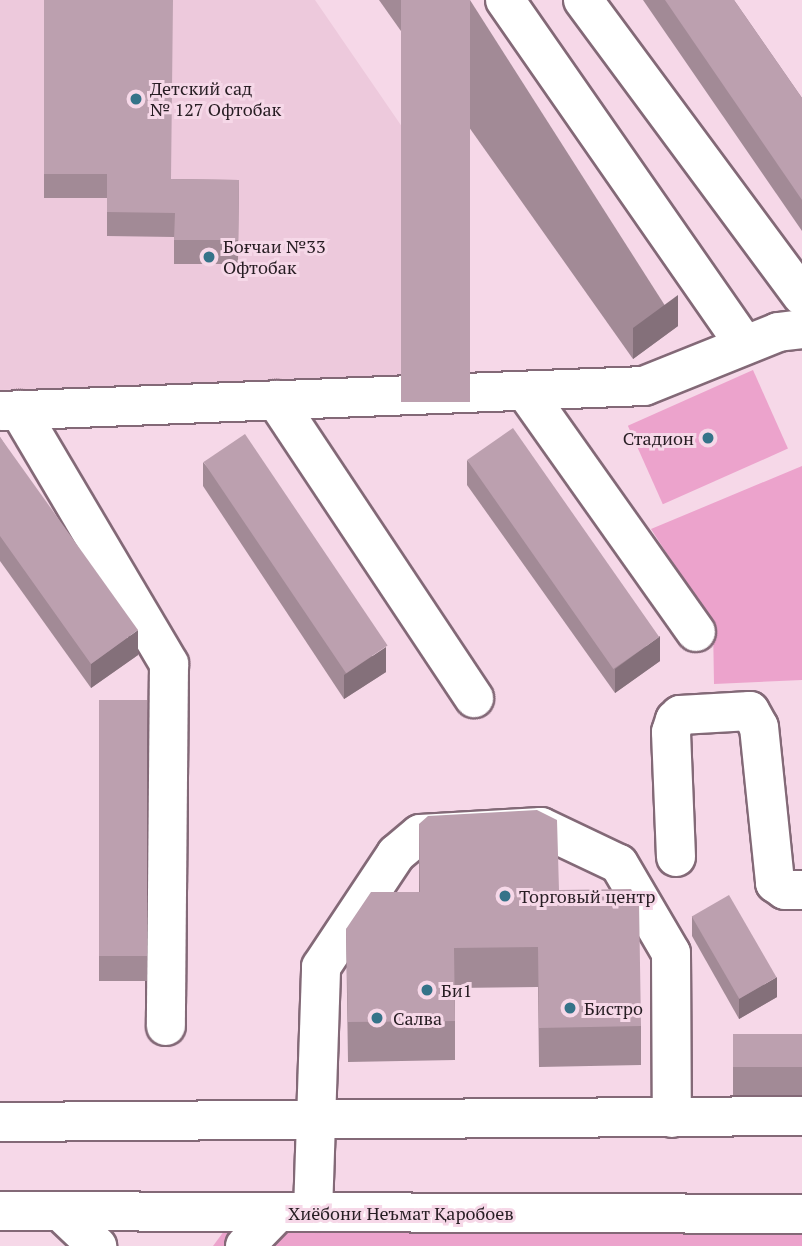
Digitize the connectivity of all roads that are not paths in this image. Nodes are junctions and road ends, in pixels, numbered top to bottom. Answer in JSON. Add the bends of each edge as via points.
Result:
{"nodes":[{"id":1,"x":505,"y":0,"type":"edge"},
{"id":2,"x":583,"y":0,"type":"edge"},
{"id":3,"x":802,"y":296,"type":"edge"},
{"id":4,"x":802,"y":329,"type":"edge"},
{"id":5,"x":745,"y":345,"type":"junction"},
{"id":6,"x":526,"y":392,"type":"junction"},
{"id":7,"x":276,"y":401,"type":"junction"},
{"id":8,"x":10,"y":411,"type":"edge"},
{"id":9,"x":696,"y":632,"type":"dead end"},
{"id":10,"x":474,"y":698,"type":"dead end"},
{"id":11,"x":676,"y":857,"type":"dead end"},
{"id":12,"x":802,"y":890,"type":"edge"},
{"id":13,"x":166,"y":1026,"type":"dead end"},
{"id":14,"x":802,"y":1116,"type":"edge"},
{"id":15,"x":673,"y":1118,"type":"junction"},
{"id":16,"x":315,"y":1121,"type":"junction"},
{"id":17,"x":0,"y":1122,"type":"edge"},
{"id":18,"x":0,"y":1211,"type":"edge"},
{"id":19,"x":61,"y":1212,"type":"junction"},
{"id":20,"x":295,"y":1212,"type":"junction"},
{"id":21,"x":802,"y":1214,"type":"edge"},
{"id":22,"x":97,"y":1246,"type":"edge"},
{"id":23,"x":245,"y":1246,"type":"edge"}],
"edges":[{"from":1,"to":5,"type":"main road"},
{"from":2,"to":3,"type":"main road"},
{"from":4,"to":5,"type":"main road","via":[[778,332]]},
{"from":5,"to":6,"type":"main road","via":[[643,386]]},
{"from":6,"to":7,"type":"main road"},
{"from":6,"to":9,"type":"main road"},
{"from":7,"to":8,"type":"main road"},
{"from":7,"to":10,"type":"main road"},
{"from":8,"to":13,"type":"main road","via":[[169,664]]},
{"from":11,"to":12,"type":"main road","via":[[671,732],[675,720],[680,715],[750,711],[759,727],[775,883],[785,890]]},
{"from":14,"to":15,"type":"main road"},
{"from":15,"to":16,"type":"main road"},
{"from":15,"to":16,"type":"main road","via":[[671,953],[619,864],[541,827],[421,835],[397,854],[321,967]]},
{"from":16,"to":17,"type":"main road"},
{"from":16,"to":20,"type":"main road"},
{"from":18,"to":19,"type":"main road","name":"Хиёбони Неъмат Қаробоев"},
{"from":19,"to":20,"type":"main road","name":"Хиёбони Неъмат Қаробоев"},
{"from":19,"to":22,"type":"main road"},
{"from":20,"to":21,"type":"main road","name":"Хиёбони Неъмат Қаробоев"},
{"from":20,"to":23,"type":"main road"}]}
